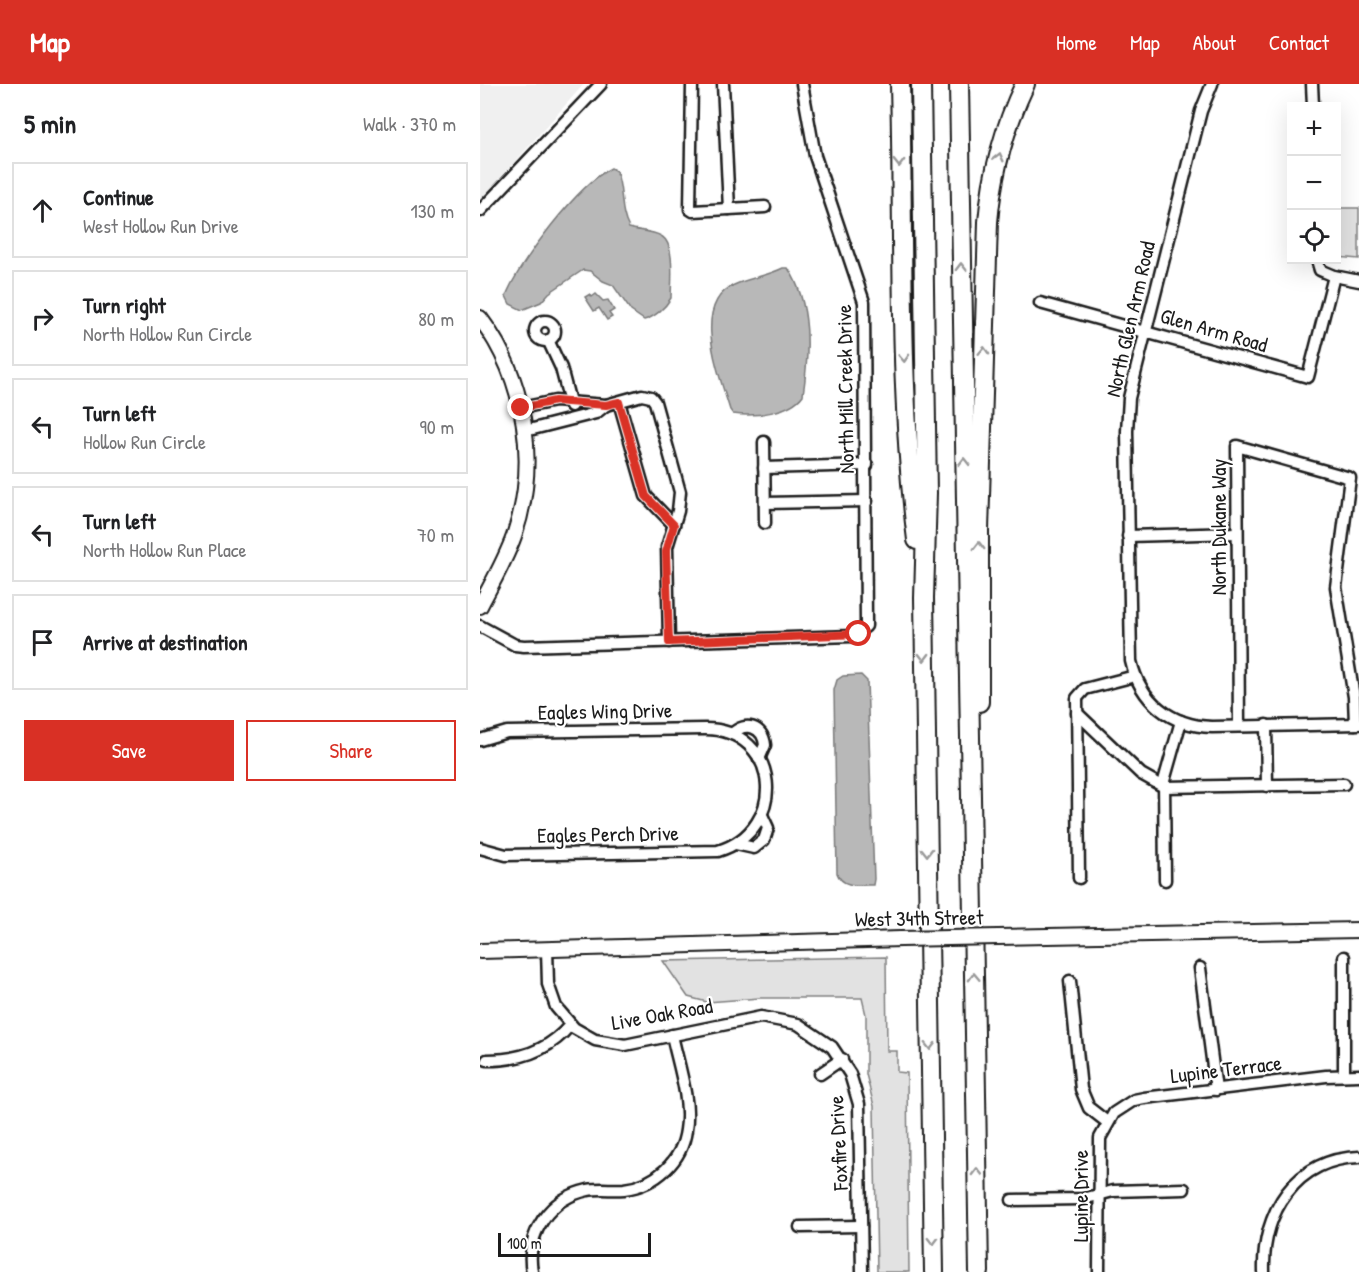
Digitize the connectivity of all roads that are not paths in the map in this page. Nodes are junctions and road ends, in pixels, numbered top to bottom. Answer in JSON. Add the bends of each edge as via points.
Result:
{"nodes":[{"id":1,"x":601,"y":84,"type":"edge"},
{"id":2,"x":692,"y":84,"type":"edge"},
{"id":3,"x":723,"y":84,"type":"edge"},
{"id":4,"x":802,"y":84,"type":"edge"},
{"id":5,"x":893,"y":84,"type":"edge"},
{"id":6,"x":900,"y":84,"type":"edge"},
{"id":7,"x":921,"y":84,"type":"edge"},
{"id":8,"x":959,"y":84,"type":"edge"},
{"id":9,"x":1024,"y":84,"type":"edge"},
{"id":10,"x":1212,"y":84,"type":"edge"},
{"id":11,"x":1312,"y":84,"type":"edge"},
{"id":12,"x":1313,"y":102,"type":"edge"},
{"id":13,"x":899,"y":133,"type":"junction"},
{"id":14,"x":765,"y":207,"type":"dead end"},
{"id":15,"x":729,"y":209,"type":"junction"},
{"id":16,"x":480,"y":211,"type":"edge"},
{"id":17,"x":1318,"y":264,"type":"edge"},
{"id":18,"x":1334,"y":276,"type":"junction"},
{"id":19,"x":1359,"y":281,"type":"edge"},
{"id":20,"x":1040,"y":303,"type":"dead end"},
{"id":21,"x":480,"y":318,"type":"edge"},
{"id":22,"x":1146,"y":332,"type":"junction"},
{"id":23,"x":548,"y":340,"type":"dead end"},
{"id":24,"x":570,"y":402,"type":"junction"},
{"id":25,"x":619,"y":402,"type":"junction"},
{"id":26,"x":606,"y":405,"type":"junction"},
{"id":27,"x":521,"y":408,"type":"junction"},
{"id":28,"x":575,"y":417,"type":"junction"},
{"id":29,"x":525,"y":431,"type":"junction"},
{"id":30,"x":764,"y":442,"type":"dead end"},
{"id":31,"x":867,"y":465,"type":"junction"},
{"id":32,"x":764,"y":468,"type":"junction"},
{"id":33,"x":867,"y":501,"type":"junction"},
{"id":34,"x":765,"y":503,"type":"junction"},
{"id":35,"x":765,"y":523,"type":"dead end"},
{"id":36,"x":674,"y":525,"type":"junction"},
{"id":37,"x":1237,"y":532,"type":"junction"},
{"id":38,"x":1128,"y":536,"type":"junction"},
{"id":39,"x":924,"y":598,"type":"junction"},
{"id":40,"x":480,"y":606,"type":"edge"},
{"id":41,"x":480,"y":626,"type":"edge"},
{"id":42,"x":669,"y":642,"type":"junction"},
{"id":43,"x":1135,"y":676,"type":"junction"},
{"id":44,"x":1077,"y":713,"type":"junction"},
{"id":45,"x":1181,"y":721,"type":"junction"},
{"id":46,"x":1357,"y":724,"type":"edge"},
{"id":47,"x":1239,"y":726,"type":"junction"},
{"id":48,"x":1266,"y":726,"type":"junction"},
{"id":49,"x":732,"y":734,"type":"junction"},
{"id":50,"x":480,"y":740,"type":"edge"},
{"id":51,"x":759,"y":759,"type":"junction"},
{"id":52,"x":1344,"y":784,"type":"dead end"},
{"id":53,"x":1267,"y":786,"type":"junction"},
{"id":54,"x":1164,"y":787,"type":"junction"},
{"id":55,"x":768,"y":789,"type":"joint"},
{"id":56,"x":762,"y":815,"type":"junction"},
{"id":57,"x":736,"y":844,"type":"junction"},
{"id":58,"x":480,"y":848,"type":"edge"},
{"id":59,"x":972,"y":856,"type":"junction"},
{"id":60,"x":1079,"y":878,"type":"dead end"},
{"id":61,"x":1165,"y":880,"type":"dead end"},
{"id":62,"x":1359,"y":930,"type":"edge"},
{"id":63,"x":547,"y":949,"type":"junction"},
{"id":64,"x":480,"y":951,"type":"edge"},
{"id":65,"x":1344,"y":957,"type":"dead end"},
{"id":66,"x":1200,"y":968,"type":"dead end"},
{"id":67,"x":1070,"y":981,"type":"dead end"},
{"id":68,"x":775,"y":1018,"type":"joint"},
{"id":69,"x":570,"y":1025,"type":"junction"},
{"id":70,"x":672,"y":1035,"type":"junction"},
{"id":71,"x":842,"y":1059,"type":"junction"},
{"id":72,"x":487,"y":1060,"type":"dead end"},
{"id":73,"x":820,"y":1074,"type":"dead end"},
{"id":74,"x":1359,"y":1075,"type":"edge"},
{"id":75,"x":1344,"y":1076,"type":"junction"},
{"id":76,"x":1216,"y":1090,"type":"junction"},
{"id":77,"x":1107,"y":1122,"type":"junction"},
{"id":78,"x":1359,"y":1157,"type":"edge"},
{"id":79,"x":1184,"y":1189,"type":"dead end"},
{"id":80,"x":1098,"y":1195,"type":"junction"},
{"id":81,"x":1012,"y":1200,"type":"dead end"},
{"id":82,"x":861,"y":1226,"type":"junction"},
{"id":83,"x":800,"y":1227,"type":"dead end"},
{"id":84,"x":532,"y":1272,"type":"edge"},
{"id":85,"x":862,"y":1272,"type":"edge"},
{"id":86,"x":934,"y":1272,"type":"edge"},
{"id":87,"x":979,"y":1272,"type":"edge"},
{"id":88,"x":1099,"y":1272,"type":"edge"},
{"id":89,"x":1264,"y":1272,"type":"edge"}],
"edges":[{"from":1,"to":16,"type":"street"},
{"from":2,"to":15,"type":"street","via":[[690,209]]},
{"from":3,"to":15,"type":"street"},
{"from":4,"to":31,"type":"street","name":"North Mill Creek Drive","via":[[815,156],[863,298]]},
{"from":5,"to":13,"type":"highway"},
{"from":6,"to":13,"type":"highway"},
{"from":7,"to":39,"type":"highway","via":[[927,493]]},
{"from":59,"to":8,"type":"highway","one_way":true},
{"from":59,"to":9,"type":"highway","one_way":true,"via":[[980,670],[979,531],[988,222],[1001,148]]},
{"from":10,"to":22,"type":"street","name":"North Glen Arm Road","via":[[1201,111]]},
{"from":11,"to":12,"type":"street"},
{"from":13,"to":39,"type":"highway","one_way":true,"via":[[911,494]]},
{"from":14,"to":15,"type":"street"},
{"from":17,"to":18,"type":"street","via":[[1320,270]]},
{"from":18,"to":19,"type":"street"},
{"from":18,"to":22,"type":"street","name":"Glen Arm Road","via":[[1308,377]]},
{"from":20,"to":22,"type":"street","name":"Glen Arm Road"},
{"from":21,"to":27,"type":"street","via":[[505,360]]},
{"from":22,"to":38,"type":"street","name":"North Glen Arm Road","via":[[1128,407]]},
{"from":23,"to":24,"type":"street"},
{"from":24,"to":26,"type":"street"},
{"from":24,"to":27,"type":"street"},
{"from":24,"to":28,"type":"street"},
{"from":25,"to":26,"type":"street"},
{"from":25,"to":36,"type":"street","via":[[646,496]]},
{"from":25,"to":36,"type":"street","via":[[642,395],[651,397],[680,492]]},
{"from":26,"to":28,"type":"street"},
{"from":27,"to":29,"type":"street"},
{"from":28,"to":29,"type":"street"},
{"from":29,"to":40,"type":"street","via":[[526,473],[521,511],[507,555]]},
{"from":30,"to":32,"type":"street"},
{"from":31,"to":32,"type":"street"},
{"from":31,"to":33,"type":"street","name":"North Mill Creek Drive"},
{"from":32,"to":34,"type":"street"},
{"from":33,"to":34,"type":"street"},
{"from":33,"to":42,"type":"street","name":"North Mill Creek Drive","via":[[868,619],[864,629],[853,636]]},
{"from":34,"to":35,"type":"street"},
{"from":36,"to":42,"type":"street","via":[[666,552]]},
{"from":37,"to":38,"type":"street"},
{"from":37,"to":46,"type":"street","name":"North Dukane Way","via":[[1237,446],[1350,478],[1336,587]]},
{"from":37,"to":47,"type":"street","name":"North Dukane Way"},
{"from":38,"to":43,"type":"street","name":"North Glen Arm Road","via":[[1130,652]]},
{"from":39,"to":86,"type":"highway","one_way":true},
{"from":41,"to":42,"type":"street","via":[[524,646]]},
{"from":43,"to":44,"type":"street","via":[[1080,692]]},
{"from":43,"to":45,"type":"street","via":[[1155,706]]},
{"from":44,"to":54,"type":"street","via":[[1141,774]]},
{"from":44,"to":60,"type":"street"},
{"from":45,"to":47,"type":"street"},
{"from":45,"to":54,"type":"street"},
{"from":46,"to":48,"type":"street"},
{"from":47,"to":48,"type":"street"},
{"from":48,"to":53,"type":"street"},
{"from":49,"to":50,"type":"street","name":"Eagles Wing Drive","via":[[710,729],[519,732]]},
{"from":49,"to":51,"type":"street","name":"Eagles Wing Drive"},
{"from":49,"to":51,"type":"street","name":"Eagles Wing Drive","via":[[743,727],[761,732],[765,745]]},
{"from":51,"to":55,"type":"street","name":"Eagles Wing Drive"},
{"from":52,"to":53,"type":"street"},
{"from":53,"to":54,"type":"street"},
{"from":54,"to":61,"type":"street"},
{"from":55,"to":56,"type":"street","name":"Eagles Perch Drive"},
{"from":56,"to":57,"type":"street","name":"Eagles Perch Drive","via":[[754,829]]},
{"from":56,"to":57,"type":"street","name":"Eagles Perch Drive","via":[[768,828],[762,843],[754,848]]},
{"from":57,"to":58,"type":"street","name":"Eagles Perch Drive","via":[[713,852],[511,855]]},
{"from":87,"to":59,"type":"highway","one_way":true},
{"from":62,"to":63,"type":"street","name":"West 34th Street","bridge":true},
{"from":63,"to":64,"type":"street","name":"West 34th Street"},
{"from":63,"to":69,"type":"street","name":"Live Oak Road","via":[[550,994]]},
{"from":65,"to":75,"type":"street"},
{"from":66,"to":76,"type":"street"},
{"from":67,"to":77,"type":"street","via":[[1081,1089],[1089,1108]]},
{"from":68,"to":70,"type":"street","name":"Live Oak Road","via":[[743,1019]]},
{"from":68,"to":71,"type":"street","name":"Foxfire Drive","via":[[814,1032]]},
{"from":69,"to":70,"type":"street","name":"Live Oak Road","via":[[591,1039],[610,1044]]},
{"from":69,"to":72,"type":"street","via":[[557,1039],[533,1053]]},
{"from":70,"to":84,"type":"street","via":[[687,1115],[679,1152],[665,1171],[645,1184],[586,1191],[556,1205],[535,1235]]},
{"from":71,"to":73,"type":"street"},
{"from":71,"to":82,"type":"street","name":"Foxfire Drive","via":[[859,1104]]},
{"from":74,"to":75,"type":"street","name":"Lupine Terrace"},
{"from":75,"to":76,"type":"street","name":"Lupine Terrace"},
{"from":76,"to":77,"type":"street","name":"Lupine Terrace","via":[[1134,1100]]},
{"from":77,"to":80,"type":"street","name":"Lupine Drive","via":[[1098,1148]]},
{"from":78,"to":89,"type":"street","via":[[1324,1165],[1289,1190],[1269,1222]]},
{"from":79,"to":80,"type":"street"},
{"from":80,"to":81,"type":"street","via":[[1083,1199]]},
{"from":80,"to":88,"type":"street","name":"Lupine Drive"},
{"from":82,"to":83,"type":"street"},
{"from":82,"to":85,"type":"street","name":"Foxfire Drive"}]}
